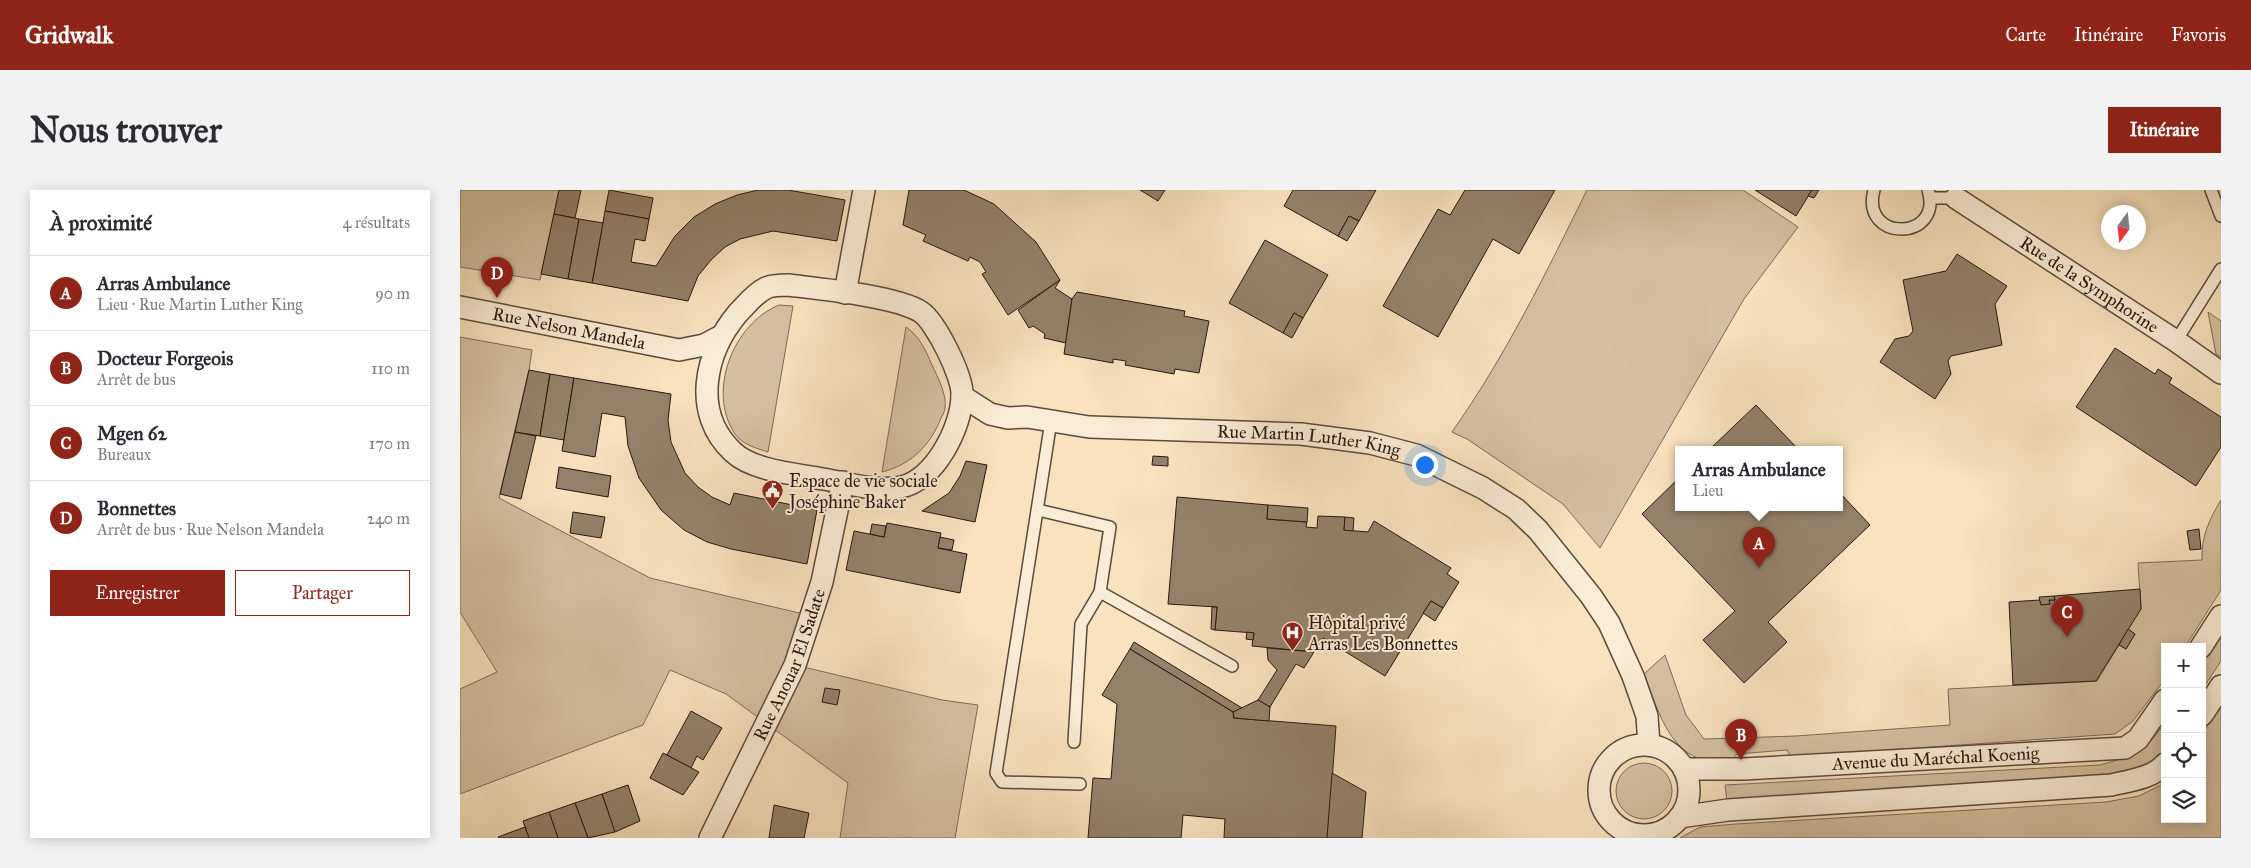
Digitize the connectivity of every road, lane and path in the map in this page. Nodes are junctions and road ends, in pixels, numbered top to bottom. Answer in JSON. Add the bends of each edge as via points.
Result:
{"nodes":[{"id":1,"x":864,"y":190,"type":"edge"},
{"id":2,"x":1874,"y":190,"type":"edge"},
{"id":3,"x":2210,"y":190,"type":"edge"},
{"id":4,"x":1929,"y":194,"type":"edge"},
{"id":5,"x":1956,"y":198,"type":"joint"},
{"id":6,"x":2221,"y":216,"type":"edge"},
{"id":7,"x":2221,"y":269,"type":"edge"},
{"id":8,"x":845,"y":292,"type":"junction"},
{"id":9,"x":460,"y":307,"type":"edge"},
{"id":10,"x":721,"y":336,"type":"junction"},
{"id":11,"x":2176,"y":341,"type":"junction"},
{"id":12,"x":679,"y":350,"type":"junction"},
{"id":13,"x":2221,"y":373,"type":"edge"},
{"id":14,"x":706,"y":383,"type":"junction"},
{"id":15,"x":962,"y":396,"type":"junction"},
{"id":16,"x":990,"y":414,"type":"junction"},
{"id":17,"x":1051,"y":421,"type":"junction"},
{"id":18,"x":956,"y":423,"type":"junction"},
{"id":19,"x":843,"y":482,"type":"junction"},
{"id":20,"x":1038,"y":510,"type":"junction"},
{"id":21,"x":1100,"y":592,"type":"junction"},
{"id":22,"x":2221,"y":616,"type":"edge"},
{"id":23,"x":2203,"y":643,"type":"edge"},
{"id":24,"x":1232,"y":666,"type":"dead end"},
{"id":25,"x":2221,"y":686,"type":"edge"},
{"id":26,"x":2161,"y":706,"type":"edge"},
{"id":27,"x":2206,"y":709,"type":"edge"},
{"id":28,"x":1074,"y":742,"type":"dead end"},
{"id":29,"x":1649,"y":745,"type":"junction"},
{"id":30,"x":1684,"y":769,"type":"junction"},
{"id":31,"x":2161,"y":769,"type":"edge"},
{"id":32,"x":1080,"y":784,"type":"dead end"},
{"id":33,"x":1680,"y":817,"type":"junction"},
{"id":34,"x":1648,"y":837,"type":"edge"},
{"id":35,"x":710,"y":838,"type":"edge"}],
"edges":[{"from":1,"to":8,"type":"street"},
{"from":2,"to":4,"type":"lane","via":[[1873,210],[1884,225],[1893,229],[1911,228],[1920,223],[1929,208]]},
{"from":3,"to":6,"type":"lane"},
{"from":4,"to":5,"type":"lane"},
{"from":5,"to":11,"type":"street","name":"Rue de la Symphorine"},
{"from":7,"to":11,"type":"lane"},
{"from":8,"to":10,"type":"street","via":[[788,284],[767,287],[752,297]]},
{"from":8,"to":15,"type":"street","via":[[904,304],[922,312],[950,356]]},
{"from":9,"to":12,"type":"street","name":"Rue Nelson Mandela"},
{"from":10,"to":12,"type":"street","via":[[704,345]]},
{"from":10,"to":14,"type":"street"},
{"from":11,"to":13,"type":"street","name":"Rue de la Symphorine"},
{"from":12,"to":14,"type":"street"},
{"from":14,"to":19,"type":"street","via":[[706,398],[717,433],[734,454],[763,468]]},
{"from":15,"to":16,"type":"street"},
{"from":15,"to":18,"type":"street"},
{"from":16,"to":17,"type":"street","name":"Rue Martin Luther King"},
{"from":16,"to":18,"type":"street"},
{"from":17,"to":20,"type":"lane"},
{"from":17,"to":29,"type":"street","name":"Rue Martin Luther King","via":[[1089,427],[1301,434],[1370,443],[1416,455],[1483,488],[1516,509],[1538,530],[1580,579],[1600,609],[1633,676],[1647,716]]},
{"from":18,"to":19,"type":"street","via":[[941,458],[909,486],[883,490]]},
{"from":19,"to":35,"type":"street","name":"Rue Anouar El Sadate","via":[[822,582],[795,665]]},
{"from":20,"to":21,"type":"lane","via":[[1110,527]]},
{"from":20,"to":32,"type":"lane","via":[[996,773],[1002,782]]},
{"from":21,"to":24,"type":"lane"},
{"from":21,"to":28,"type":"lane","via":[[1081,624]]},
{"from":22,"to":23,"type":"street"},
{"from":25,"to":27,"type":"street"},
{"from":26,"to":30,"type":"street","name":"Avenue du Maréchal Koenig","via":[[2138,739],[2125,748],[1724,770]]},
{"from":29,"to":30,"type":"street","via":[[1670,753]]},
{"from":29,"to":34,"type":"street","via":[[1635,745],[1611,758],[1598,783],[1598,797],[1610,822],[1628,833]]},
{"from":30,"to":33,"type":"street","via":[[1689,792]]},
{"from":31,"to":33,"type":"street","via":[[2139,779],[2111,785],[1728,810]]},
{"from":33,"to":34,"type":"street","via":[[1668,829]]}]}
